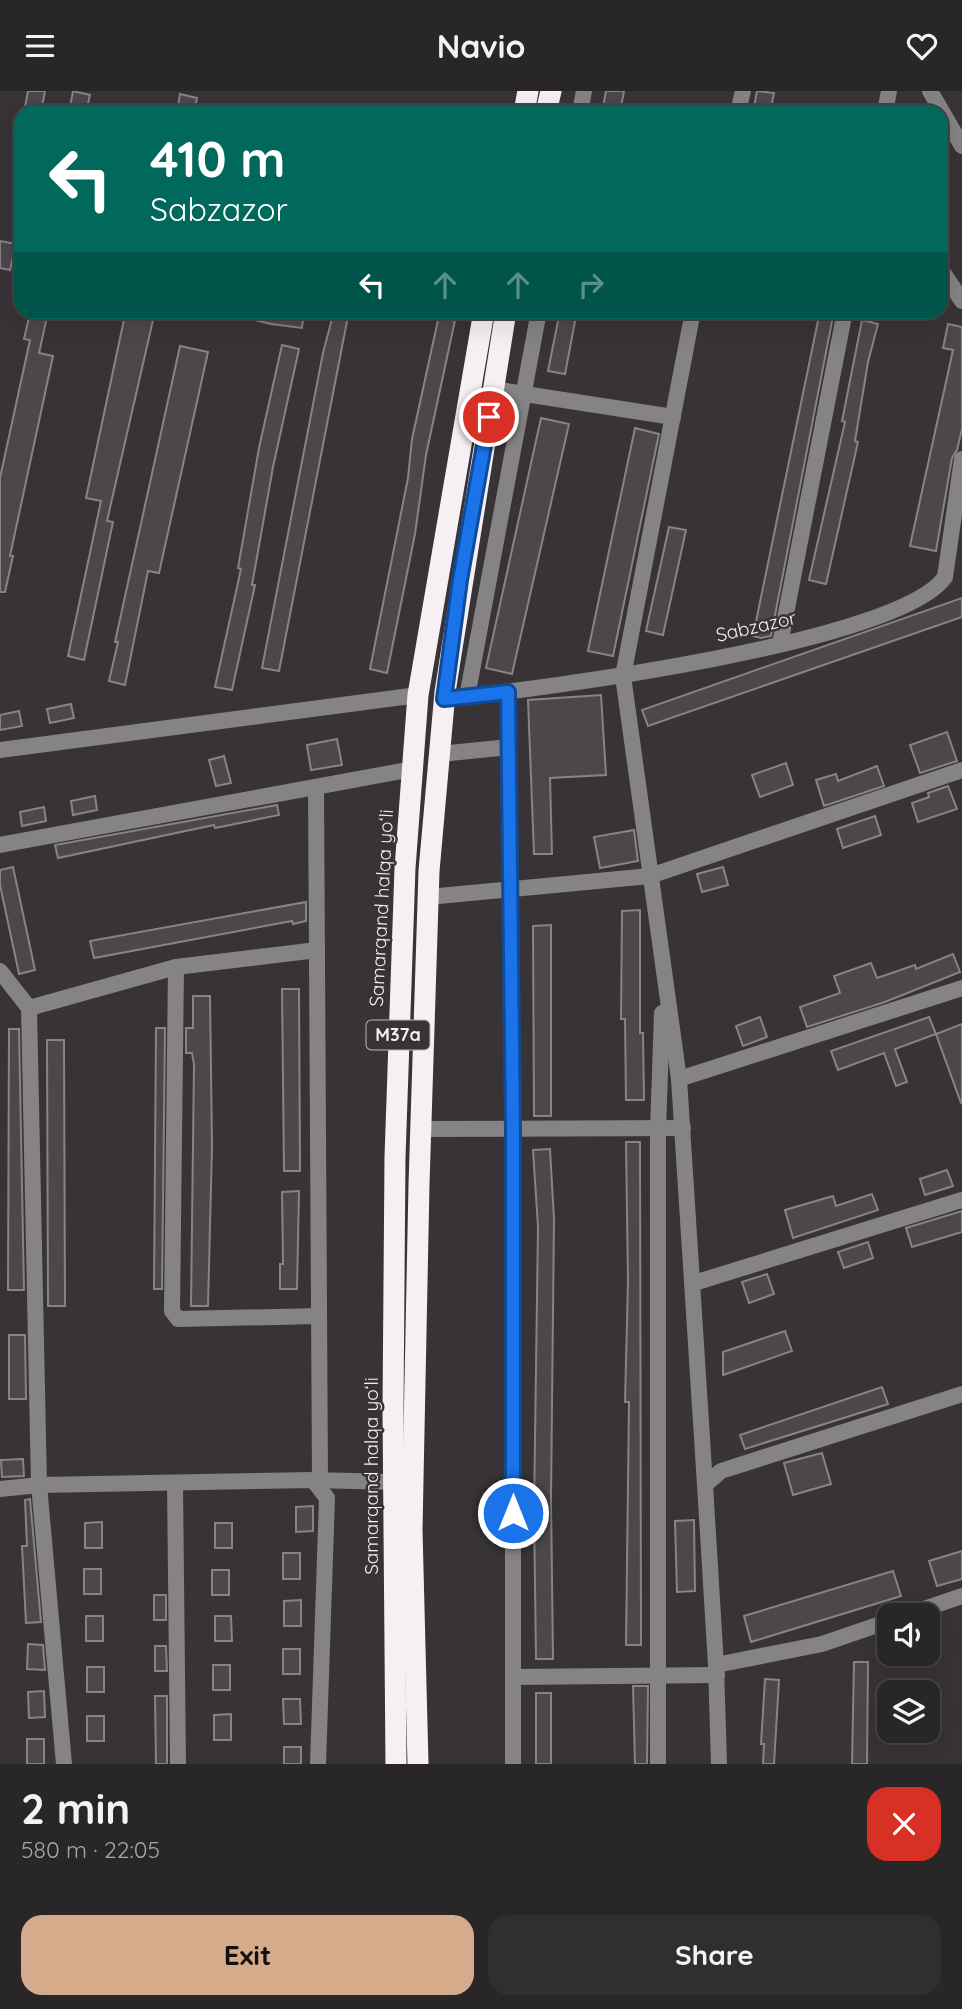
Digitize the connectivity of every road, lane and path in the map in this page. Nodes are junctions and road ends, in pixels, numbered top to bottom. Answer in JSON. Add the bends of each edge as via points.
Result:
{"nodes":[{"id":1,"x":948,"y":122,"type":"edge"},
{"id":2,"x":962,"y":146,"type":"edge"},
{"id":3,"x":948,"y":280,"type":"edge"},
{"id":4,"x":962,"y":300,"type":"edge"},
{"id":5,"x":483,"y":319,"type":"edge"},
{"id":6,"x":505,"y":319,"type":"edge"},
{"id":7,"x":537,"y":319,"type":"edge"},
{"id":8,"x":691,"y":319,"type":"edge"},
{"id":9,"x":843,"y":319,"type":"edge"},
{"id":10,"x":493,"y":389,"type":"junction"},
{"id":11,"x":523,"y":394,"type":"junction"},
{"id":12,"x":673,"y":417,"type":"junction"},
{"id":13,"x":962,"y":459,"type":"edge"},
{"id":14,"x":962,"y":577,"type":"edge"},
{"id":15,"x":937,"y":588,"type":"junction"},
{"id":16,"x":780,"y":644,"type":"junction"},
{"id":17,"x":623,"y":676,"type":"junction"},
{"id":18,"x":508,"y":692,"type":"junction"},
{"id":19,"x":418,"y":695,"type":"junction"},
{"id":20,"x":467,"y":697,"type":"junction"},
{"id":21,"x":444,"y":699,"type":"junction"},
{"id":22,"x":509,"y":747,"type":"junction"},
{"id":23,"x":0,"y":750,"type":"edge"},
{"id":24,"x":440,"y":754,"type":"junction"},
{"id":25,"x":413,"y":769,"type":"junction"},
{"id":26,"x":962,"y":770,"type":"edge"},
{"id":27,"x":316,"y":787,"type":"junction"},
{"id":28,"x":0,"y":845,"type":"edge"},
{"id":29,"x":405,"y":868,"type":"junction"},
{"id":30,"x":429,"y":871,"type":"junction"},
{"id":31,"x":650,"y":876,"type":"junction"},
{"id":32,"x":512,"y":887,"type":"junction"},
{"id":33,"x":428,"y":897,"type":"junction"},
{"id":34,"x":317,"y":950,"type":"junction"},
{"id":35,"x":176,"y":967,"type":"junction"},
{"id":36,"x":0,"y":971,"type":"edge"},
{"id":37,"x":663,"y":976,"type":"junction"},
{"id":38,"x":962,"y":988,"type":"edge"},
{"id":39,"x":29,"y":1008,"type":"junction"},
{"id":40,"x":679,"y":1079,"type":"junction"},
{"id":41,"x":683,"y":1128,"type":"junction"},
{"id":42,"x":420,"y":1129,"type":"junction"},
{"id":43,"x":658,"y":1130,"type":"junction"},
{"id":44,"x":513,"y":1131,"type":"junction"},
{"id":45,"x":962,"y":1200,"type":"edge"},
{"id":46,"x":694,"y":1283,"type":"junction"},
{"id":47,"x":319,"y":1316,"type":"junction"},
{"id":48,"x":962,"y":1394,"type":"edge"},
{"id":49,"x":316,"y":1480,"type":"junction"},
{"id":50,"x":393,"y":1482,"type":"junction"},
{"id":51,"x":175,"y":1483,"type":"junction"},
{"id":52,"x":39,"y":1485,"type":"junction"},
{"id":53,"x":705,"y":1485,"type":"junction"},
{"id":54,"x":0,"y":1489,"type":"edge"},
{"id":55,"x":962,"y":1596,"type":"edge"},
{"id":56,"x":940,"y":1603,"type":"edge"},
{"id":57,"x":877,"y":1625,"type":"edge"},
{"id":58,"x":716,"y":1670,"type":"junction"},
{"id":59,"x":657,"y":1676,"type":"junction"},
{"id":60,"x":513,"y":1677,"type":"junction"},
{"id":61,"x":64,"y":1764,"type":"edge"},
{"id":62,"x":178,"y":1764,"type":"edge"},
{"id":63,"x":318,"y":1764,"type":"edge"},
{"id":64,"x":396,"y":1764,"type":"edge"},
{"id":65,"x":418,"y":1764,"type":"edge"},
{"id":66,"x":513,"y":1764,"type":"edge"},
{"id":67,"x":658,"y":1764,"type":"edge"},
{"id":68,"x":719,"y":1764,"type":"edge"}],
"edges":[{"from":1,"to":2,"type":"street"},
{"from":3,"to":4,"type":"street"},
{"from":5,"to":19,"type":"highway","name":"Samarqand halqa yoʻli","number":"M37a"},
{"from":6,"to":10,"type":"highway","number":"M37a"},
{"from":7,"to":11,"type":"street"},
{"from":8,"to":12,"type":"street"},
{"from":9,"to":16,"type":"street"},
{"from":10,"to":11,"type":"street"},
{"from":10,"to":21,"type":"highway","number":"M37a"},
{"from":11,"to":12,"type":"street"},
{"from":11,"to":20,"type":"street"},
{"from":12,"to":17,"type":"street"},
{"from":13,"to":15,"type":"street","via":[[945,576]]},
{"from":14,"to":15,"type":"street","name":"Sabzazor"},
{"from":15,"to":16,"type":"street","name":"Sabzazor","via":[[892,613]]},
{"from":16,"to":17,"type":"street","name":"Sabzazor"},
{"from":17,"to":18,"type":"street","name":"Sabzazor"},
{"from":17,"to":31,"type":"street"},
{"from":18,"to":20,"type":"street","name":"Sabzazor"},
{"from":18,"to":22,"type":"street"},
{"from":19,"to":23,"type":"street"},
{"from":19,"to":25,"type":"highway","name":"Samarqand halqa yoʻli","number":"M37a"},
{"from":20,"to":21,"type":"street","name":"Sabzazor"},
{"from":21,"to":24,"type":"highway","number":"M37a"},
{"from":22,"to":24,"type":"street"},
{"from":22,"to":32,"type":"street"},
{"from":24,"to":30,"type":"highway","number":"M37a"},
{"from":25,"to":27,"type":"street"},
{"from":25,"to":29,"type":"highway","name":"Samarqand halqa yoʻli","number":"M37a"},
{"from":26,"to":31,"type":"street"},
{"from":27,"to":28,"type":"street"},
{"from":27,"to":34,"type":"street"},
{"from":29,"to":30,"type":"highway"},
{"from":29,"to":50,"type":"highway","name":"Samarqand halqa yoʻli","number":"M37a","via":[[395,1157]]},
{"from":30,"to":33,"type":"highway","number":"M37a"},
{"from":31,"to":32,"type":"street"},
{"from":31,"to":37,"type":"street"},
{"from":32,"to":33,"type":"street"},
{"from":32,"to":44,"type":"street"},
{"from":33,"to":42,"type":"highway","number":"M37a"},
{"from":34,"to":35,"type":"street"},
{"from":34,"to":47,"type":"street"},
{"from":35,"to":39,"type":"street"},
{"from":35,"to":47,"type":"street","via":[[172,1311],[178,1319]]},
{"from":36,"to":39,"type":"street"},
{"from":37,"to":40,"type":"street"},
{"from":37,"to":43,"type":"street"},
{"from":38,"to":40,"type":"street"},
{"from":39,"to":52,"type":"street"},
{"from":40,"to":41,"type":"street"},
{"from":41,"to":43,"type":"street"},
{"from":41,"to":46,"type":"street"},
{"from":42,"to":44,"type":"street"},
{"from":42,"to":65,"type":"highway","number":"M37a","via":[[412,1530]]},
{"from":43,"to":44,"type":"street"},
{"from":43,"to":59,"type":"street"},
{"from":44,"to":60,"type":"street"},
{"from":45,"to":46,"type":"street"},
{"from":46,"to":53,"type":"street"},
{"from":47,"to":49,"type":"street"},
{"from":48,"to":53,"type":"street","via":[[721,1471]]},
{"from":49,"to":50,"type":"street"},
{"from":49,"to":51,"type":"street"},
{"from":49,"to":63,"type":"street","via":[[327,1498]]},
{"from":50,"to":64,"type":"highway","name":"Samarqand halqa yoʻli","number":"M37a"},
{"from":51,"to":52,"type":"street"},
{"from":51,"to":62,"type":"street"},
{"from":52,"to":54,"type":"street"},
{"from":52,"to":61,"type":"street"},
{"from":53,"to":58,"type":"street"},
{"from":55,"to":56,"type":"street"},
{"from":57,"to":58,"type":"street"},
{"from":58,"to":59,"type":"street"},
{"from":58,"to":68,"type":"street"},
{"from":59,"to":60,"type":"street"},
{"from":59,"to":67,"type":"street"},
{"from":60,"to":66,"type":"street"}]}
